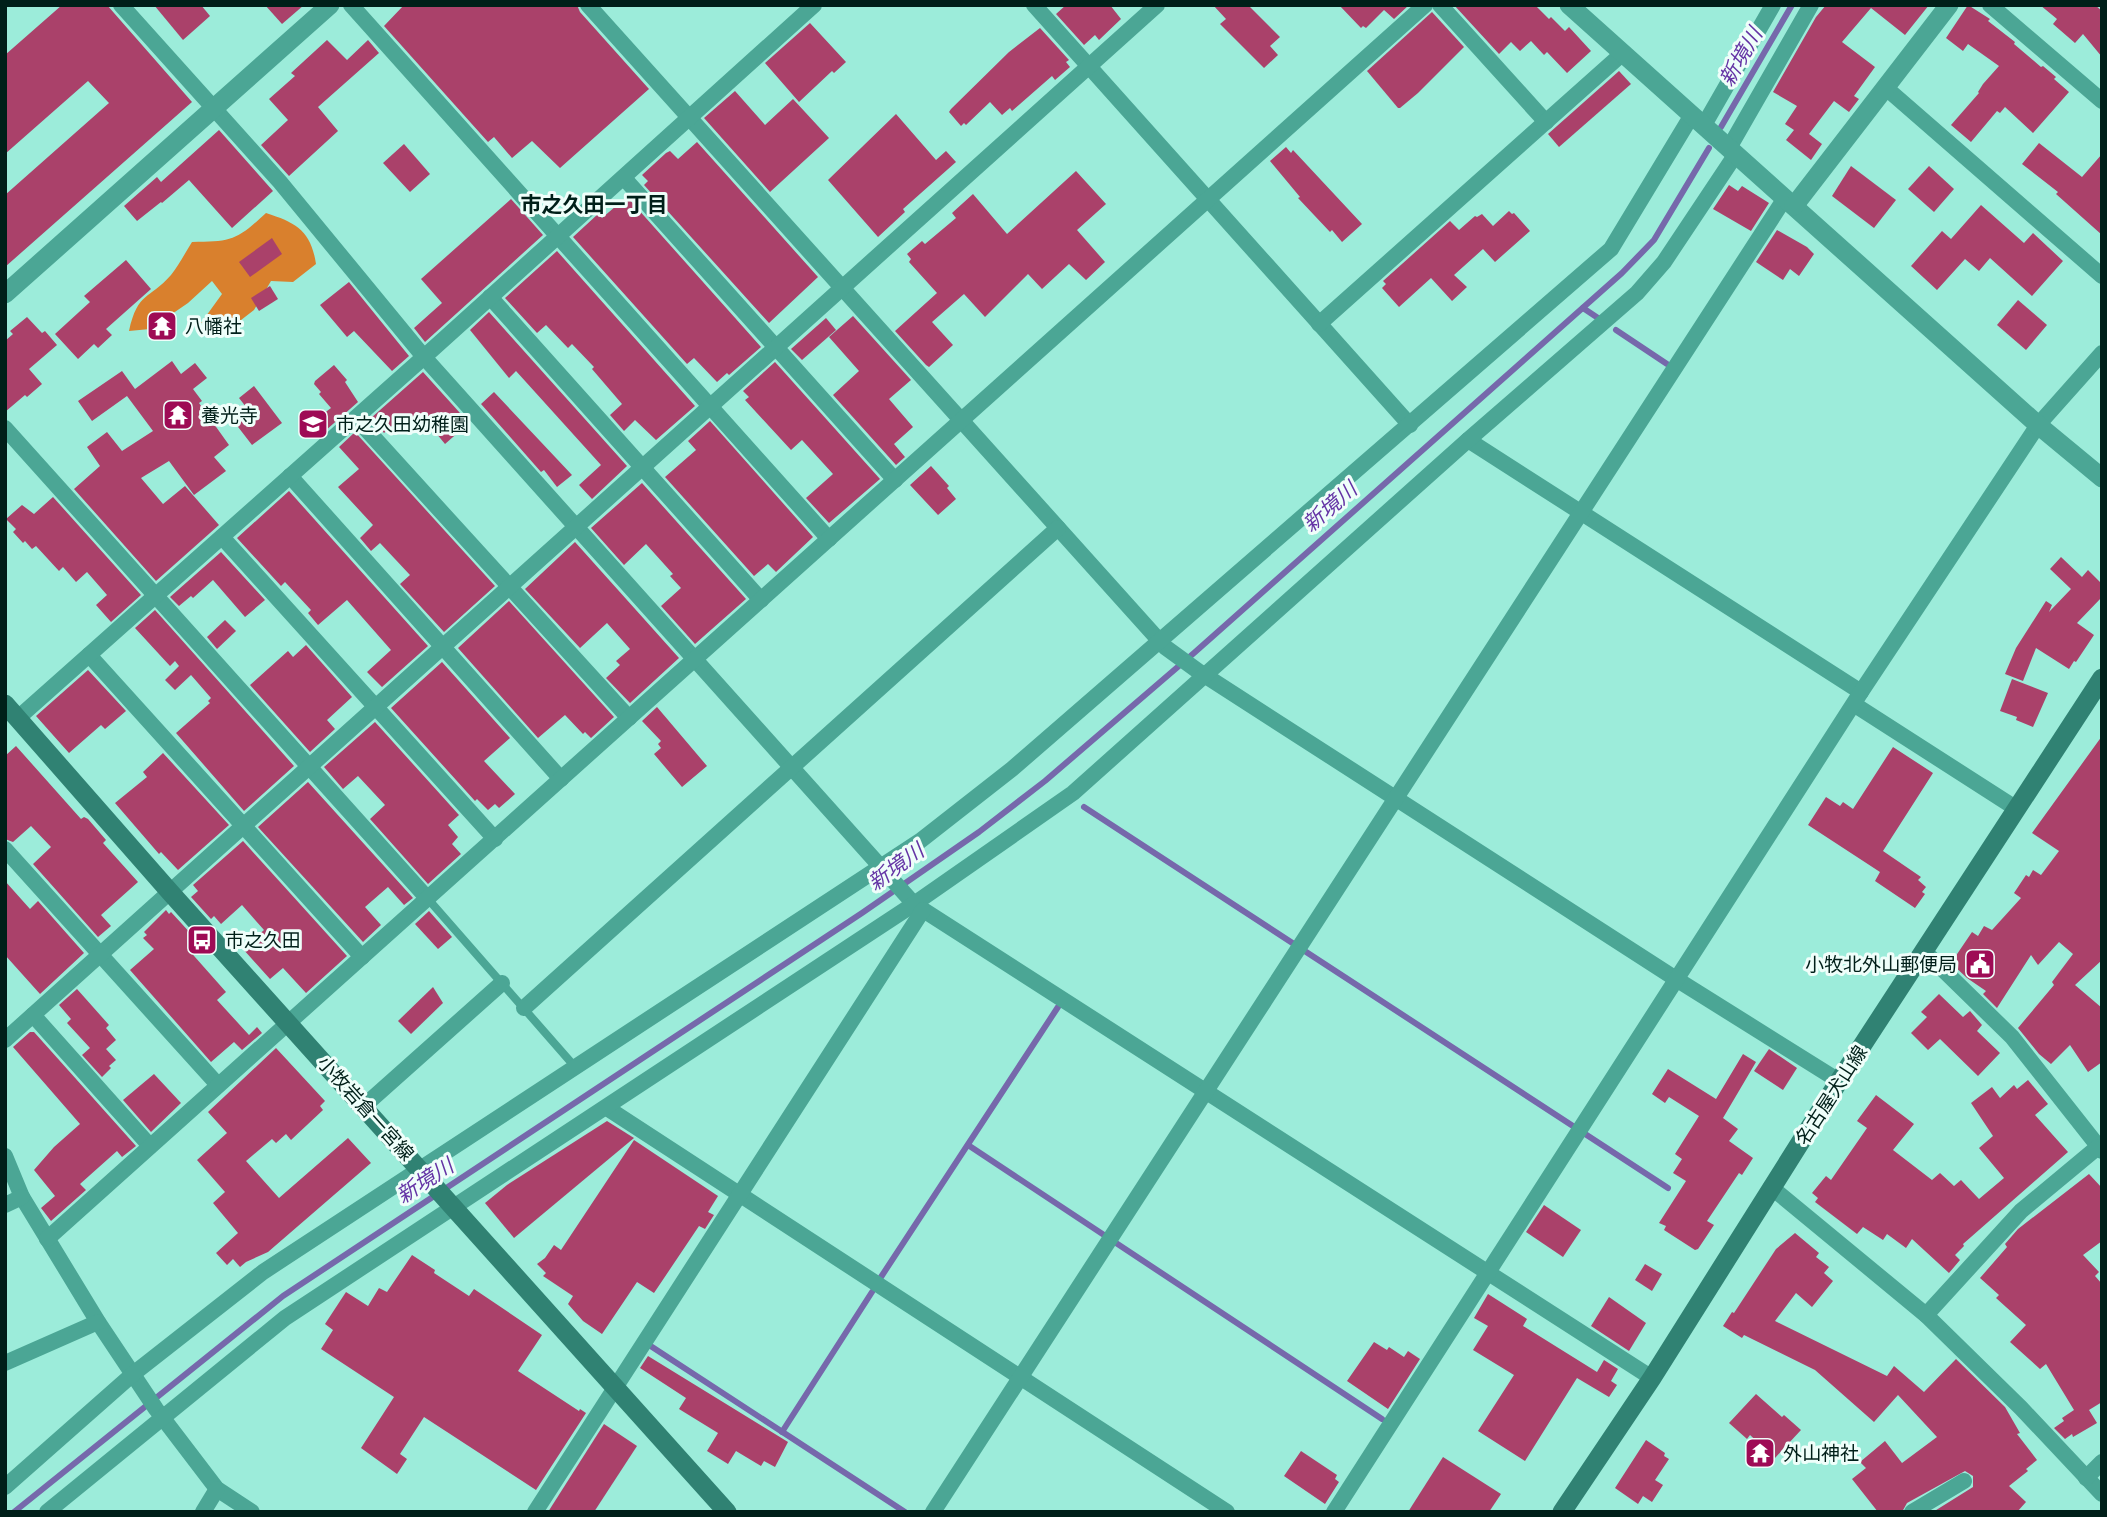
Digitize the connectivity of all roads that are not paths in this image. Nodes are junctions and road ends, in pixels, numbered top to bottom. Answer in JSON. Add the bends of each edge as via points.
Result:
{"nodes":[{"id":1,"x":121,"y":5,"type":"edge"},
{"id":2,"x":330,"y":5,"type":"edge"},
{"id":3,"x":351,"y":5,"type":"edge"},
{"id":4,"x":589,"y":5,"type":"edge"},
{"id":5,"x":814,"y":5,"type":"edge"},
{"id":6,"x":1034,"y":5,"type":"edge"},
{"id":7,"x":1157,"y":5,"type":"edge"},
{"id":8,"x":1425,"y":5,"type":"edge"},
{"id":9,"x":1440,"y":5,"type":"edge"},
{"id":10,"x":1569,"y":5,"type":"edge"},
{"id":11,"x":1773,"y":5,"type":"edge"},
{"id":12,"x":1811,"y":5,"type":"edge"},
{"id":13,"x":1949,"y":5,"type":"edge"},
{"id":14,"x":1990,"y":5,"type":"edge"},
{"id":15,"x":1623,"y":53,"type":"junction"},
{"id":16,"x":1088,"y":67,"type":"junction"},
{"id":17,"x":1886,"y":88,"type":"junction"},
{"id":18,"x":2102,"y":101,"type":"edge"},
{"id":19,"x":212,"y":108,"type":"junction"},
{"id":20,"x":690,"y":118,"type":"junction"},
{"id":21,"x":1698,"y":120,"type":"junction"},
{"id":22,"x":1546,"y":122,"type":"junction"},
{"id":23,"x":1732,"y":151,"type":"junction"},
{"id":24,"x":624,"y":178,"type":"junction"},
{"id":25,"x":1208,"y":200,"type":"junction"},
{"id":26,"x":1790,"y":202,"type":"junction"},
{"id":27,"x":557,"y":237,"type":"junction"},
{"id":28,"x":2102,"y":276,"type":"edge"},
{"id":29,"x":843,"y":289,"type":"junction"},
{"id":30,"x":5,"y":294,"type":"edge"},
{"id":31,"x":490,"y":297,"type":"junction"},
{"id":32,"x":1319,"y":324,"type":"junction"},
{"id":33,"x":777,"y":348,"type":"junction"},
{"id":34,"x":2102,"y":353,"type":"edge"},
{"id":35,"x":424,"y":357,"type":"junction"},
{"id":36,"x":711,"y":408,"type":"junction"},
{"id":37,"x":356,"y":418,"type":"junction"},
{"id":38,"x":961,"y":421,"type":"junction"},
{"id":39,"x":1410,"y":425,"type":"junction"},
{"id":40,"x":2038,"y":425,"type":"junction"},
{"id":41,"x":7,"y":432,"type":"edge"},
{"id":42,"x":1468,"y":440,"type":"junction"},
{"id":43,"x":643,"y":468,"type":"junction"},
{"id":44,"x":290,"y":477,"type":"junction"},
{"id":45,"x":2102,"y":478,"type":"edge"},
{"id":46,"x":895,"y":480,"type":"junction"},
{"id":47,"x":1582,"y":512,"type":"junction"},
{"id":48,"x":576,"y":528,"type":"junction"},
{"id":49,"x":1058,"y":528,"type":"junction"},
{"id":50,"x":222,"y":537,"type":"junction"},
{"id":51,"x":829,"y":539,"type":"junction"},
{"id":52,"x":510,"y":587,"type":"junction"},
{"id":53,"x":156,"y":596,"type":"junction"},
{"id":54,"x":761,"y":600,"type":"junction"},
{"id":55,"x":1163,"y":645,"type":"junction"},
{"id":56,"x":443,"y":648,"type":"junction"},
{"id":57,"x":89,"y":654,"type":"junction"},
{"id":58,"x":694,"y":660,"type":"junction"},
{"id":59,"x":1201,"y":673,"type":"junction"},
{"id":60,"x":2102,"y":678,"type":"edge"},
{"id":61,"x":1858,"y":699,"type":"junction"},
{"id":62,"x":376,"y":707,"type":"junction"},
{"id":63,"x":11,"y":715,"type":"edge"},
{"id":64,"x":629,"y":718,"type":"junction"},
{"id":65,"x":310,"y":767,"type":"junction"},
{"id":66,"x":792,"y":769,"type":"junction"},
{"id":67,"x":561,"y":779,"type":"junction"},
{"id":68,"x":1394,"y":797,"type":"junction"},
{"id":69,"x":2017,"y":809,"type":"junction"},
{"id":70,"x":244,"y":826,"type":"junction"},
{"id":71,"x":495,"y":839,"type":"junction"},
{"id":72,"x":5,"y":849,"type":"edge"},
{"id":73,"x":881,"y":869,"type":"junction"},
{"id":74,"x":170,"y":892,"type":"junction"},
{"id":75,"x":428,"y":899,"type":"junction"},
{"id":76,"x":915,"y":904,"type":"junction"},
{"id":77,"x":1925,"y":952,"type":"junction"},
{"id":78,"x":100,"y":955,"type":"junction"},
{"id":79,"x":362,"y":957,"type":"junction"},
{"id":80,"x":1676,"y":979,"type":"junction"},
{"id":81,"x":502,"y":983,"type":"junction"},
{"id":82,"x":524,"y":1009,"type":"junction"},
{"id":83,"x":33,"y":1015,"type":"junction"},
{"id":84,"x":288,"y":1021,"type":"junction"},
{"id":85,"x":5,"y":1040,"type":"edge"},
{"id":86,"x":576,"y":1068,"type":"junction"},
{"id":87,"x":1839,"y":1081,"type":"junction"},
{"id":88,"x":218,"y":1085,"type":"junction"},
{"id":89,"x":1205,"y":1093,"type":"junction"},
{"id":90,"x":364,"y":1106,"type":"junction"},
{"id":91,"x":607,"y":1108,"type":"junction"},
{"id":92,"x":150,"y":1146,"type":"junction"},
{"id":93,"x":2100,"y":1149,"type":"edge"},
{"id":94,"x":5,"y":1156,"type":"edge"},
{"id":95,"x":423,"y":1171,"type":"junction"},
{"id":96,"x":1771,"y":1187,"type":"junction"},
{"id":97,"x":739,"y":1195,"type":"junction"},
{"id":98,"x":22,"y":1198,"type":"junction"},
{"id":99,"x":452,"y":1204,"type":"junction"},
{"id":100,"x":5,"y":1205,"type":"edge"},
{"id":101,"x":47,"y":1239,"type":"junction"},
{"id":102,"x":1486,"y":1272,"type":"junction"},
{"id":103,"x":1926,"y":1315,"type":"junction"},
{"id":104,"x":98,"y":1322,"type":"junction"},
{"id":105,"x":5,"y":1363,"type":"edge"},
{"id":106,"x":132,"y":1374,"type":"junction"},
{"id":107,"x":1652,"y":1378,"type":"junction"},
{"id":108,"x":1020,"y":1379,"type":"junction"},
{"id":109,"x":617,"y":1387,"type":"junction"},
{"id":110,"x":160,"y":1414,"type":"junction"},
{"id":111,"x":2102,"y":1462,"type":"edge"},
{"id":112,"x":2086,"y":1478,"type":"junction"},
{"id":113,"x":1964,"y":1481,"type":"dead end"},
{"id":114,"x":5,"y":1487,"type":"edge"},
{"id":115,"x":217,"y":1489,"type":"junction"},
{"id":116,"x":2102,"y":1494,"type":"edge"},
{"id":117,"x":1563,"y":1511,"type":"edge"},
{"id":118,"x":47,"y":1512,"type":"edge"},
{"id":119,"x":203,"y":1512,"type":"edge"},
{"id":120,"x":252,"y":1512,"type":"edge"},
{"id":121,"x":535,"y":1512,"type":"edge"},
{"id":122,"x":727,"y":1512,"type":"edge"},
{"id":123,"x":933,"y":1512,"type":"edge"},
{"id":124,"x":1227,"y":1512,"type":"edge"},
{"id":125,"x":1334,"y":1512,"type":"edge"},
{"id":126,"x":1912,"y":1512,"type":"edge"}],
"edges":[{"from":1,"to":19,"type":"street"},
{"from":2,"to":19,"type":"street"},
{"from":3,"to":27,"type":"street"},
{"from":4,"to":20,"type":"street"},
{"from":5,"to":20,"type":"street"},
{"from":6,"to":16,"type":"street"},
{"from":7,"to":16,"type":"street"},
{"from":8,"to":25,"type":"street"},
{"from":9,"to":22,"type":"street"},
{"from":10,"to":15,"type":"street"},
{"from":11,"to":21,"type":"street"},
{"from":12,"to":23,"type":"street"},
{"from":13,"to":17,"type":"street"},
{"from":14,"to":18,"type":"street"},
{"from":15,"to":21,"type":"street"},
{"from":15,"to":22,"type":"street"},
{"from":16,"to":25,"type":"street"},
{"from":16,"to":29,"type":"street"},
{"from":17,"to":26,"type":"street"},
{"from":17,"to":28,"type":"street"},
{"from":19,"to":30,"type":"street"},
{"from":19,"to":35,"type":"street","via":[[280,182]]},
{"from":20,"to":24,"type":"street"},
{"from":20,"to":29,"type":"street"},
{"from":21,"to":23,"type":"street"},
{"from":21,"to":39,"type":"street","via":[[1611,249]]},
{"from":22,"to":32,"type":"street"},
{"from":23,"to":26,"type":"street"},
{"from":23,"to":42,"type":"street","via":[[1664,262],[1637,293]]},
{"from":24,"to":27,"type":"street"},
{"from":24,"to":33,"type":"street"},
{"from":25,"to":32,"type":"street"},
{"from":25,"to":38,"type":"street"},
{"from":26,"to":40,"type":"street"},
{"from":26,"to":47,"type":"street"},
{"from":27,"to":31,"type":"street"},
{"from":27,"to":36,"type":"street"},
{"from":29,"to":33,"type":"street"},
{"from":29,"to":38,"type":"street"},
{"from":31,"to":35,"type":"street"},
{"from":31,"to":43,"type":"street"},
{"from":32,"to":39,"type":"street"},
{"from":33,"to":36,"type":"street"},
{"from":33,"to":46,"type":"street"},
{"from":34,"to":40,"type":"street"},
{"from":35,"to":37,"type":"street"},
{"from":35,"to":48,"type":"street"},
{"from":36,"to":43,"type":"street"},
{"from":36,"to":51,"type":"street"},
{"from":37,"to":44,"type":"street"},
{"from":37,"to":52,"type":"street"},
{"from":38,"to":46,"type":"street"},
{"from":38,"to":49,"type":"street"},
{"from":39,"to":55,"type":"street"},
{"from":40,"to":45,"type":"street"},
{"from":40,"to":61,"type":"street"},
{"from":41,"to":53,"type":"street"},
{"from":42,"to":47,"type":"street"},
{"from":42,"to":59,"type":"street"},
{"from":43,"to":48,"type":"street"},
{"from":43,"to":54,"type":"street"},
{"from":44,"to":50,"type":"street"},
{"from":44,"to":56,"type":"street"},
{"from":46,"to":51,"type":"street"},
{"from":47,"to":61,"type":"street"},
{"from":47,"to":68,"type":"street"},
{"from":48,"to":52,"type":"street"},
{"from":48,"to":58,"type":"street"},
{"from":49,"to":55,"type":"street"},
{"from":49,"to":66,"type":"street"},
{"from":50,"to":53,"type":"street"},
{"from":50,"to":62,"type":"street"},
{"from":51,"to":54,"type":"street"},
{"from":52,"to":56,"type":"street"},
{"from":52,"to":64,"type":"street"},
{"from":53,"to":57,"type":"street"},
{"from":53,"to":65,"type":"street"},
{"from":54,"to":58,"type":"street"},
{"from":55,"to":59,"type":"street"},
{"from":55,"to":73,"type":"street"},
{"from":56,"to":62,"type":"street"},
{"from":56,"to":67,"type":"street"},
{"from":57,"to":63,"type":"street"},
{"from":57,"to":70,"type":"street"},
{"from":58,"to":64,"type":"street"},
{"from":58,"to":66,"type":"street"},
{"from":59,"to":68,"type":"street"},
{"from":59,"to":76,"type":"street","via":[[1073,793]]},
{"from":60,"to":69,"type":"main road","name":"名古屋犬山線"},
{"from":61,"to":69,"type":"street"},
{"from":61,"to":80,"type":"street"},
{"from":62,"to":65,"type":"street"},
{"from":62,"to":71,"type":"street"},
{"from":63,"to":74,"type":"main road","name":"小牧岩倉一宮線"},
{"from":64,"to":67,"type":"street"},
{"from":65,"to":70,"type":"street"},
{"from":65,"to":75,"type":"street"},
{"from":66,"to":73,"type":"street"},
{"from":66,"to":82,"type":"street"},
{"from":67,"to":71,"type":"street"},
{"from":68,"to":80,"type":"street"},
{"from":68,"to":89,"type":"street"},
{"from":69,"to":77,"type":"main road","name":"名古屋犬山線"},
{"from":70,"to":74,"type":"street"},
{"from":70,"to":79,"type":"street"},
{"from":71,"to":75,"type":"street"},
{"from":72,"to":78,"type":"street"},
{"from":73,"to":76,"type":"street"},
{"from":73,"to":86,"type":"street"},
{"from":74,"to":78,"type":"street"},
{"from":74,"to":84,"type":"main road","name":"小牧岩倉一宮線"},
{"from":75,"to":79,"type":"street"},
{"from":75,"to":81,"type":"lane"},
{"from":76,"to":89,"type":"street"},
{"from":76,"to":91,"type":"street"},
{"from":76,"to":97,"type":"street"},
{"from":77,"to":87,"type":"main road","name":"名古屋犬山線"},
{"from":77,"to":93,"type":"street","via":[[2012,1037]]},
{"from":78,"to":83,"type":"street"},
{"from":78,"to":88,"type":"street"},
{"from":79,"to":84,"type":"street"},
{"from":80,"to":87,"type":"street"},
{"from":80,"to":102,"type":"street"},
{"from":81,"to":82,"type":"lane"},
{"from":81,"to":90,"type":"street"},
{"from":82,"to":86,"type":"lane"},
{"from":83,"to":85,"type":"street"},
{"from":83,"to":92,"type":"street"},
{"from":84,"to":88,"type":"street"},
{"from":84,"to":90,"type":"main road","name":"小牧岩倉一宮線"},
{"from":86,"to":95,"type":"street"},
{"from":87,"to":96,"type":"main road","name":"名古屋犬山線"},
{"from":88,"to":92,"type":"street"},
{"from":89,"to":102,"type":"street"},
{"from":89,"to":108,"type":"street"},
{"from":90,"to":95,"type":"main road","name":"小牧岩倉一宮線"},
{"from":91,"to":97,"type":"street"},
{"from":91,"to":99,"type":"street"},
{"from":92,"to":101,"type":"street"},
{"from":93,"to":103,"type":"street","via":[[2021,1210]]},
{"from":94,"to":98,"type":"street"},
{"from":95,"to":99,"type":"main road","name":"小牧岩倉一宮線"},
{"from":95,"to":106,"type":"street","via":[[262,1272]]},
{"from":96,"to":103,"type":"street"},
{"from":96,"to":107,"type":"main road","name":"名古屋犬山線"},
{"from":97,"to":108,"type":"street"},
{"from":97,"to":109,"type":"street"},
{"from":98,"to":100,"type":"street"},
{"from":98,"to":101,"type":"street"},
{"from":99,"to":109,"type":"main road","name":"小牧岩倉一宮線"},
{"from":99,"to":110,"type":"street","via":[[285,1318]]},
{"from":101,"to":104,"type":"street"},
{"from":102,"to":107,"type":"street"},
{"from":102,"to":125,"type":"street"},
{"from":103,"to":112,"type":"street"},
{"from":104,"to":105,"type":"street"},
{"from":104,"to":106,"type":"street"},
{"from":106,"to":110,"type":"street"},
{"from":106,"to":114,"type":"street"},
{"from":107,"to":117,"type":"main road","name":"名古屋犬山線"},
{"from":108,"to":123,"type":"street"},
{"from":108,"to":124,"type":"street"},
{"from":109,"to":121,"type":"street"},
{"from":109,"to":122,"type":"main road","name":"小牧岩倉一宮線"},
{"from":110,"to":115,"type":"street"},
{"from":110,"to":118,"type":"street"},
{"from":111,"to":112,"type":"street"},
{"from":112,"to":116,"type":"street"},
{"from":113,"to":126,"type":"street"},
{"from":115,"to":119,"type":"street"},
{"from":115,"to":120,"type":"street"}]}
